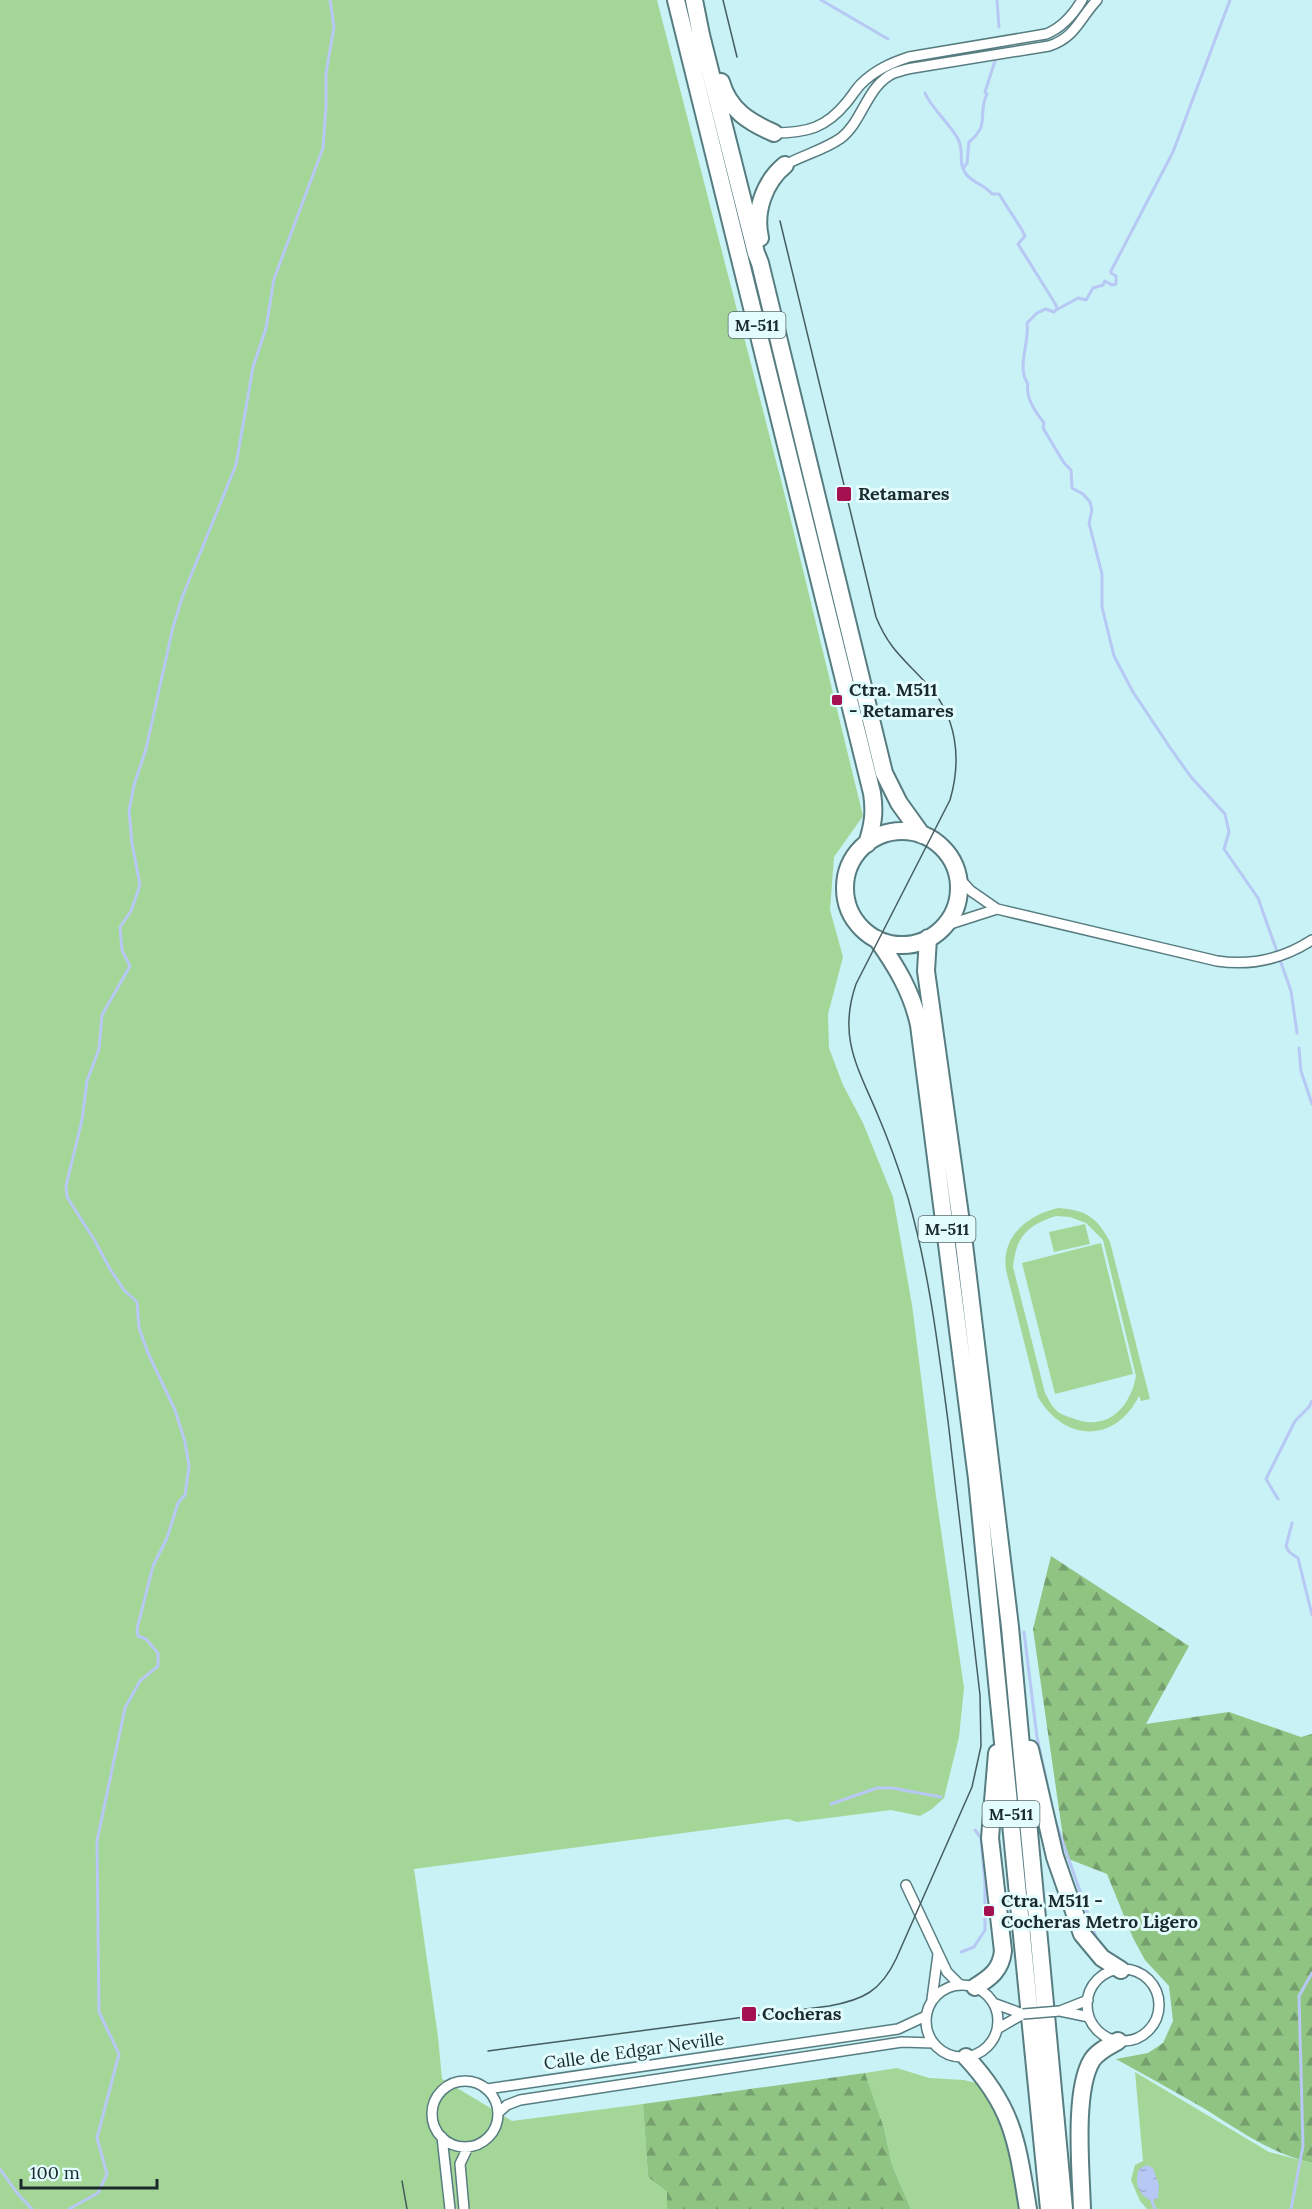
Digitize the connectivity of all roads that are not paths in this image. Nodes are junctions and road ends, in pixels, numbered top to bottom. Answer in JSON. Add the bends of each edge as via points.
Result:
{"nodes":[{"id":1,"x":676,"y":0,"type":"edge"},
{"id":2,"x":694,"y":0,"type":"edge"},
{"id":3,"x":1082,"y":0,"type":"edge"},
{"id":4,"x":1097,"y":0,"type":"edge"},
{"id":5,"x":700,"y":23,"type":"junction"},
{"id":6,"x":1056,"y":31,"type":"junction"},
{"id":7,"x":1062,"y":41,"type":"junction"},
{"id":8,"x":774,"y":133,"type":"joint"},
{"id":9,"x":785,"y":165,"type":"joint"},
{"id":10,"x":760,"y":262,"type":"junction"},
{"id":11,"x":922,"y":835,"type":"junction"},
{"id":12,"x":867,"y":844,"type":"junction"},
{"id":13,"x":958,"y":877,"type":"junction"},
{"id":14,"x":997,"y":909,"type":"junction"},
{"id":15,"x":944,"y":926,"type":"junction"},
{"id":16,"x":877,"y":939,"type":"junction"},
{"id":17,"x":928,"y":939,"type":"junction"},
{"id":18,"x":1312,"y":940,"type":"edge"},
{"id":19,"x":1010,"y":1627,"type":"junction"},
{"id":20,"x":998,"y":1698,"type":"junction"},
{"id":21,"x":906,"y":1885,"type":"dead end"},
{"id":22,"x":938,"y":1954,"type":"junction"},
{"id":23,"x":1121,"y":1970,"type":"junction"},
{"id":24,"x":967,"y":1986,"type":"junction"},
{"id":25,"x":932,"y":1999,"type":"junction"},
{"id":26,"x":1088,"y":2000,"type":"junction"},
{"id":27,"x":993,"y":2003,"type":"junction"},
{"id":28,"x":1060,"y":2011,"type":"junction"},
{"id":29,"x":1023,"y":2014,"type":"junction"},
{"id":30,"x":926,"y":2016,"type":"junction"},
{"id":31,"x":1089,"y":2017,"type":"junction"},
{"id":32,"x":997,"y":2028,"type":"junction"},
{"id":33,"x":1118,"y":2041,"type":"junction"},
{"id":34,"x":933,"y":2043,"type":"junction"},
{"id":35,"x":966,"y":2057,"type":"junction"},
{"id":36,"x":487,"y":2089,"type":"junction"},
{"id":37,"x":498,"y":2113,"type":"junction"},
{"id":38,"x":442,"y":2137,"type":"junction"},
{"id":39,"x":468,"y":2147,"type":"junction"},
{"id":40,"x":450,"y":2209,"type":"edge"},
{"id":41,"x":464,"y":2209,"type":"edge"},
{"id":42,"x":1028,"y":2209,"type":"edge"},
{"id":43,"x":1049,"y":2209,"type":"edge"},
{"id":44,"x":1064,"y":2209,"type":"edge"},
{"id":45,"x":1082,"y":2209,"type":"edge"}],
"edges":[{"from":1,"to":12,"type":"highway","number":"M-511","via":[[872,793],[874,821]]},
{"from":2,"to":5,"type":"highway","number":"M-511"},
{"from":3,"to":6,"type":"street"},
{"from":4,"to":7,"type":"street"},
{"from":5,"to":8,"type":"highway","via":[[708,33],[724,92],[733,107],[746,119]]},
{"from":5,"to":10,"type":"highway","number":"M-511"},
{"from":6,"to":7,"type":"street"},
{"from":6,"to":8,"type":"street","via":[[888,64],[860,85],[828,121],[810,130]]},
{"from":7,"to":9,"type":"street","via":[[893,73],[871,94],[842,137]]},
{"from":9,"to":10,"type":"highway","via":[[776,172],[763,195],[758,214],[763,252]]},
{"from":10,"to":11,"type":"highway","number":"M-511","via":[[884,773]]},
{"from":11,"to":12,"type":"highway","number":"M-511","via":[[893,832]]},
{"from":11,"to":13,"type":"highway","number":"M-511","via":[[946,851]]},
{"from":12,"to":16,"type":"highway","number":"M-511","via":[[850,866],[846,894],[856,920]]},
{"from":13,"to":14,"type":"street"},
{"from":13,"to":15,"type":"highway","via":[[957,903]]},
{"from":14,"to":15,"type":"street"},
{"from":14,"to":18,"type":"street","via":[[1217,962],[1239,964],[1273,958]]},
{"from":15,"to":17,"type":"highway"},
{"from":16,"to":17,"type":"highway","via":[[903,945]]},
{"from":16,"to":20,"type":"highway","number":"M-511","via":[[906,984],[919,1025],[976,1467]]},
{"from":17,"to":19,"type":"highway","number":"M-511","via":[[926,971],[964,1244]]},
{"from":19,"to":23,"type":"highway","via":[[1035,1773],[1061,1878],[1085,1940]]},
{"from":19,"to":44,"type":"highway","number":"M-511"},
{"from":20,"to":24,"type":"highway","via":[[990,1838],[1003,1951],[996,1971]]},
{"from":20,"to":43,"type":"highway","number":"M-511"},
{"from":21,"to":22,"type":"street"},
{"from":22,"to":24,"type":"street","via":[[947,1972]]},
{"from":22,"to":25,"type":"street"},
{"from":23,"to":26,"type":"street","via":[[1099,1979]]},
{"from":23,"to":33,"type":"street","via":[[1136,1972],[1147,1979],[1156,1993],[1158,2009],[1148,2031],[1136,2039]]},
{"from":24,"to":25,"type":"street","via":[[943,1990]]},
{"from":24,"to":27,"type":"street","via":[[982,1991]]},
{"from":25,"to":30,"type":"street"},
{"from":26,"to":28,"type":"street"},
{"from":26,"to":31,"type":"street"},
{"from":27,"to":29,"type":"street"},
{"from":27,"to":32,"type":"street"},
{"from":28,"to":29,"type":"street","bridge":true},
{"from":28,"to":31,"type":"street"},
{"from":29,"to":32,"type":"street"},
{"from":30,"to":34,"type":"street"},
{"from":30,"to":36,"type":"street","name":"Calle de Edgar Neville","via":[[898,2029]]},
{"from":31,"to":33,"type":"street","via":[[1100,2033]]},
{"from":32,"to":35,"type":"street","via":[[986,2048]]},
{"from":33,"to":45,"type":"highway","via":[[1093,2060],[1085,2081],[1081,2122]]},
{"from":34,"to":35,"type":"street","via":[[948,2055]]},
{"from":34,"to":37,"type":"street","name":"Calle de Edgar Neville","via":[[902,2042],[520,2100]]},
{"from":35,"to":42,"type":"highway","via":[[1000,2100],[1010,2122],[1017,2141]]},
{"from":36,"to":37,"type":"street"},
{"from":36,"to":38,"type":"street","via":[[459,2081],[441,2090],[435,2098],[432,2119]]},
{"from":37,"to":39,"type":"street","via":[[493,2132]]},
{"from":38,"to":39,"type":"street"},
{"from":38,"to":40,"type":"street"},
{"from":39,"to":41,"type":"street","via":[[460,2164]]}]}
